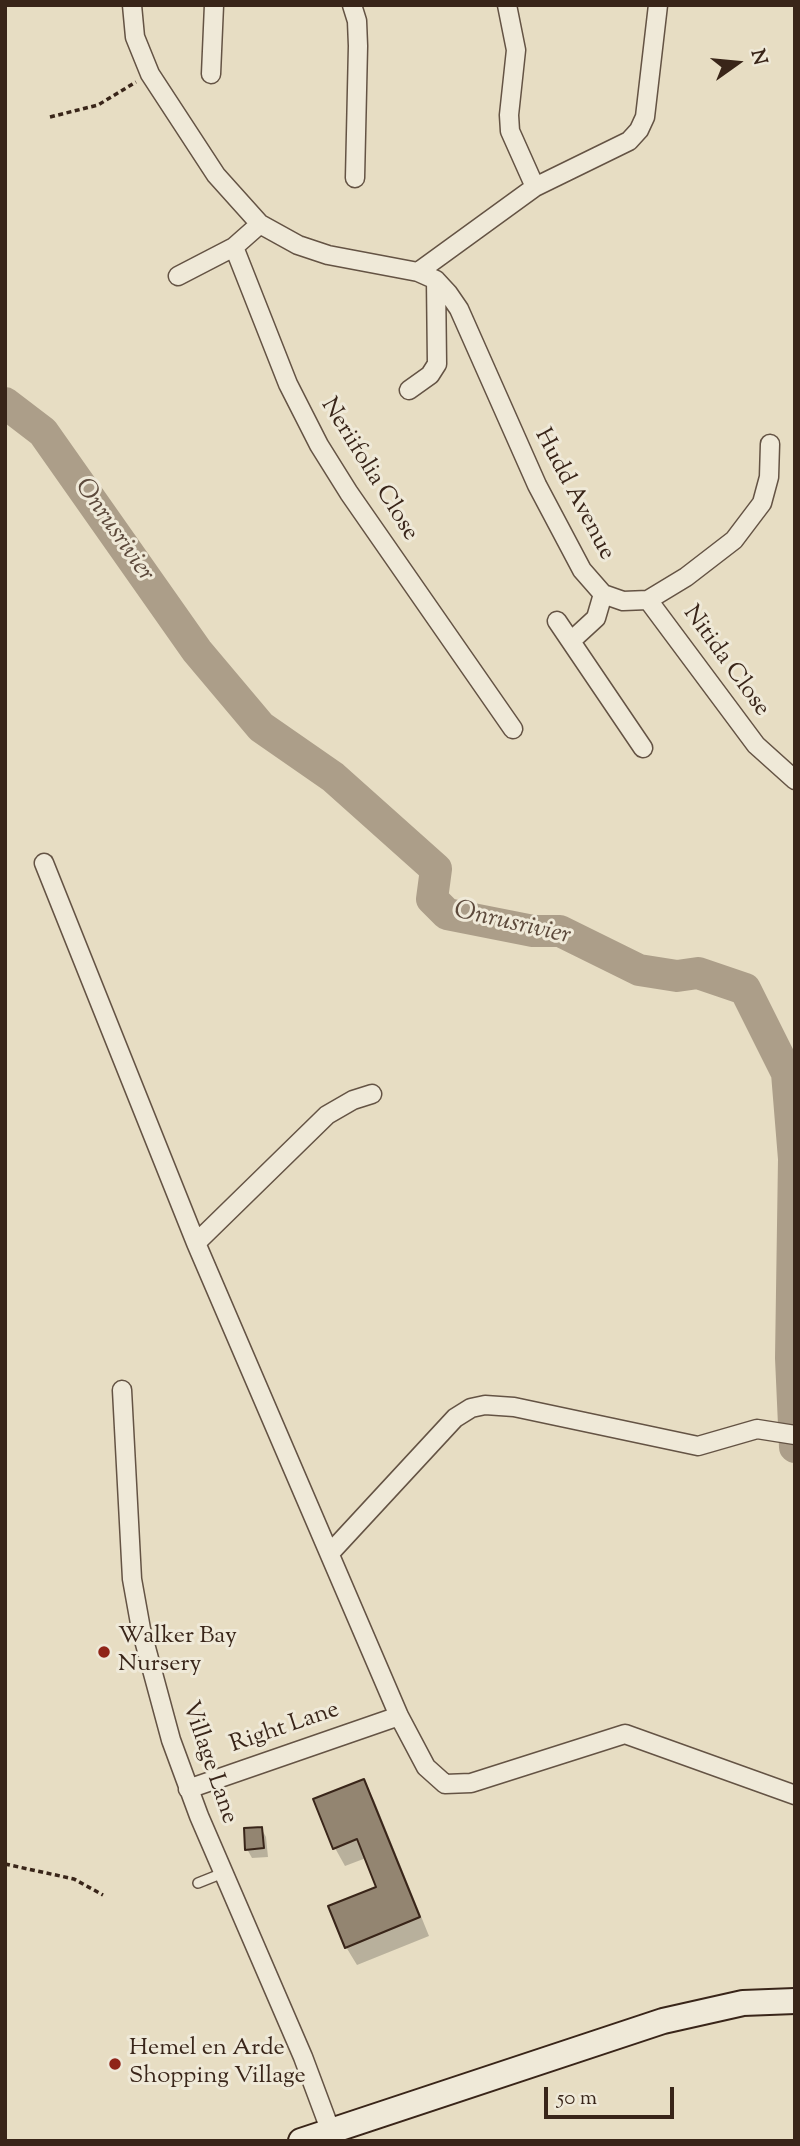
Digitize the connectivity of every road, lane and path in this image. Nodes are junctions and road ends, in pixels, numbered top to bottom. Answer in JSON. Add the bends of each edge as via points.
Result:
{"nodes":[{"id":1,"x":132,"y":5,"type":"edge"},
{"id":2,"x":214,"y":5,"type":"edge"},
{"id":3,"x":352,"y":5,"type":"edge"},
{"id":4,"x":506,"y":5,"type":"edge"},
{"id":5,"x":658,"y":5,"type":"edge"},
{"id":6,"x":150,"y":74,"type":"junction"},
{"id":7,"x":211,"y":74,"type":"dead end"},
{"id":8,"x":50,"y":117,"type":"dead end"},
{"id":9,"x":355,"y":178,"type":"dead end"},
{"id":10,"x":535,"y":187,"type":"junction"},
{"id":11,"x":260,"y":224,"type":"junction"},
{"id":12,"x":234,"y":247,"type":"junction"},
{"id":13,"x":418,"y":272,"type":"junction"},
{"id":14,"x":178,"y":276,"type":"dead end"},
{"id":15,"x":436,"y":281,"type":"junction"},
{"id":16,"x":409,"y":390,"type":"dead end"},
{"id":17,"x":770,"y":444,"type":"dead end"},
{"id":18,"x":603,"y":594,"type":"junction"},
{"id":19,"x":648,"y":600,"type":"junction"},
{"id":20,"x":557,"y":621,"type":"dead end"},
{"id":21,"x":571,"y":641,"type":"junction"},
{"id":22,"x":513,"y":729,"type":"dead end"},
{"id":23,"x":643,"y":748,"type":"dead end"},
{"id":24,"x":795,"y":780,"type":"edge"},
{"id":25,"x":44,"y":863,"type":"dead end"},
{"id":26,"x":372,"y":1094,"type":"dead end"},
{"id":27,"x":196,"y":1243,"type":"junction"},
{"id":28,"x":122,"y":1390,"type":"dead end"},
{"id":29,"x":787,"y":1433,"type":"edge"},
{"id":30,"x":331,"y":1552,"type":"junction"},
{"id":31,"x":399,"y":1716,"type":"junction"},
{"id":32,"x":188,"y":1789,"type":"junction"},
{"id":33,"x":795,"y":1795,"type":"edge"},
{"id":34,"x":5,"y":1864,"type":"edge"},
{"id":35,"x":223,"y":1873,"type":"junction"},
{"id":36,"x":198,"y":1883,"type":"dead end"},
{"id":37,"x":103,"y":1895,"type":"dead end"},
{"id":38,"x":795,"y":2001,"type":"edge"},
{"id":39,"x":324,"y":2136,"type":"edge"}],
"edges":[{"from":1,"to":6,"type":"street","name":"Hudd Avenue","via":[[135,37]]},
{"from":2,"to":7,"type":"street"},
{"from":3,"to":9,"type":"street","via":[[358,46]]},
{"from":4,"to":10,"type":"street","via":[[516,50],[510,131]]},
{"from":5,"to":10,"type":"street","via":[[645,117],[639,130],[629,141]]},
{"from":6,"to":8,"type":"path","via":[[98,104]]},
{"from":6,"to":11,"type":"street","name":"Hudd Avenue","via":[[216,175]]},
{"from":10,"to":13,"type":"street"},
{"from":11,"to":12,"type":"street"},
{"from":11,"to":13,"type":"street","name":"Hudd Avenue","via":[[298,246]]},
{"from":12,"to":14,"type":"street"},
{"from":12,"to":22,"type":"street","name":"Neriifolia Close","via":[[288,384],[320,445]]},
{"from":13,"to":15,"type":"street","name":"Hudd Avenue"},
{"from":15,"to":16,"type":"street","via":[[437,364]]},
{"from":15,"to":18,"type":"street","name":"Hudd Avenue","via":[[459,309],[568,544]]},
{"from":17,"to":19,"type":"street","via":[[769,477],[762,503],[750,521],[711,558]]},
{"from":18,"to":19,"type":"street","name":"Hudd Avenue","via":[[623,601]]},
{"from":18,"to":21,"type":"street","via":[[596,618]]},
{"from":19,"to":24,"type":"street","name":"Nitida Close","via":[[756,745]]},
{"from":20,"to":21,"type":"street"},
{"from":21,"to":23,"type":"street"},
{"from":25,"to":27,"type":"street"},
{"from":26,"to":27,"type":"street","via":[[327,1115]]},
{"from":27,"to":30,"type":"street"},
{"from":28,"to":32,"type":"street","name":"Village Lane","via":[[132,1579],[141,1629]]},
{"from":29,"to":30,"type":"street","via":[[748,1430],[698,1446],[514,1407],[471,1408],[455,1418]]},
{"from":30,"to":31,"type":"street"},
{"from":31,"to":32,"type":"street","name":"Right Lane"},
{"from":31,"to":33,"type":"street","via":[[426,1767],[445,1784],[482,1780],[625,1734]]},
{"from":32,"to":35,"type":"street","name":"Village Lane"},
{"from":34,"to":37,"type":"path","via":[[74,1879]]},
{"from":35,"to":36,"type":"lane"},
{"from":35,"to":39,"type":"street","name":"Village Lane","via":[[303,2057]]},
{"from":38,"to":39,"type":"main road","via":[[743,2003],[663,2021]]}]}
